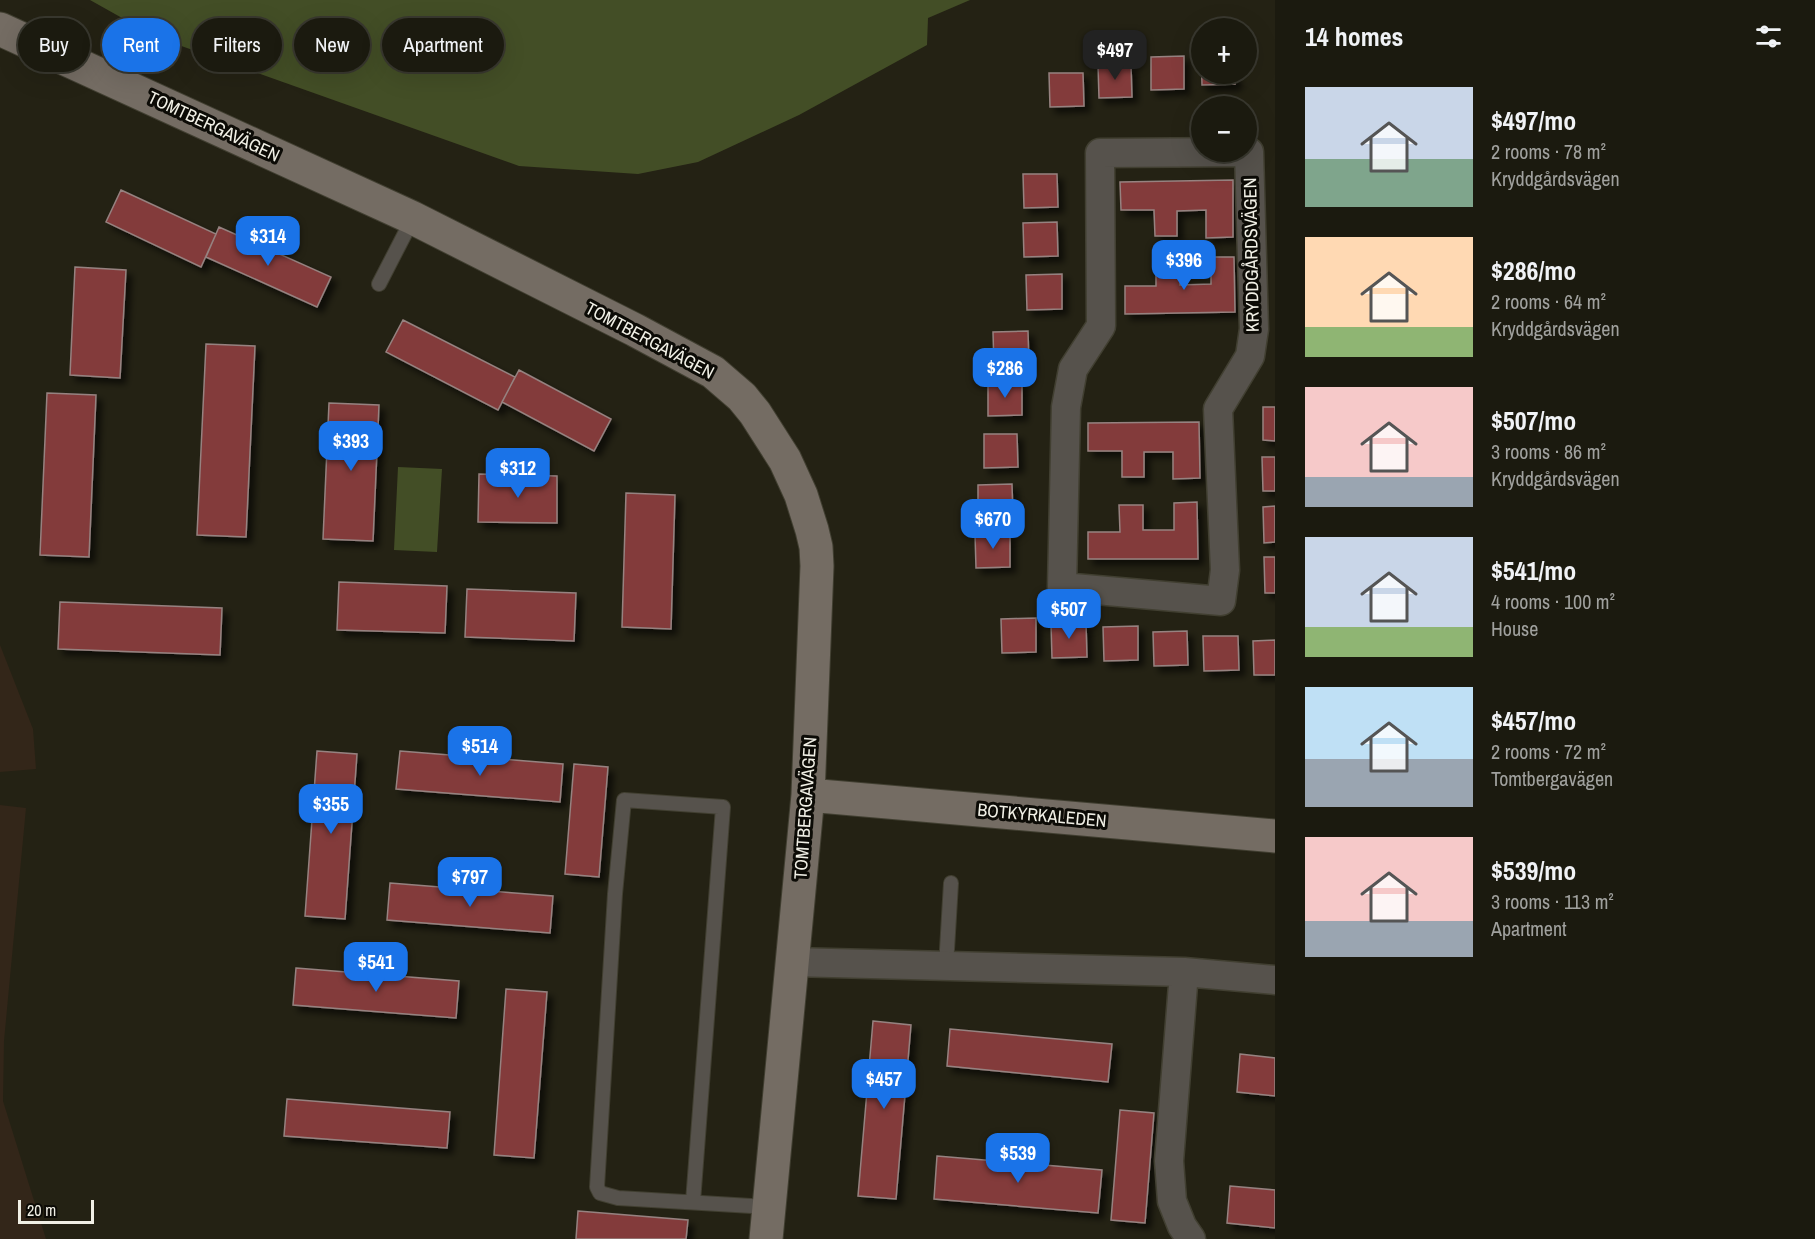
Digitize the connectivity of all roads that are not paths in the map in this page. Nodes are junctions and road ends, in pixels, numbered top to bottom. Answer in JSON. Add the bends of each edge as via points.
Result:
{"nodes":[{"id":1,"x":0,"y":29,"type":"edge"},
{"id":2,"x":413,"y":218,"type":"junction"},
{"id":3,"x":379,"y":284,"type":"dead end"},
{"id":4,"x":1261,"y":356,"type":"joint"},
{"id":5,"x":808,"y":795,"type":"junction"},
{"id":6,"x":1275,"y":836,"type":"edge"},
{"id":7,"x":951,"y":883,"type":"dead end"},
{"id":8,"x":792,"y":962,"type":"junction"},
{"id":9,"x":946,"y":966,"type":"junction"},
{"id":10,"x":1184,"y":972,"type":"junction"},
{"id":11,"x":1275,"y":980,"type":"edge"},
{"id":12,"x":693,"y":1202,"type":"junction"},
{"id":13,"x":768,"y":1223,"type":"edge"},
{"id":14,"x":1191,"y":1239,"type":"edge"}],
"edges":[{"from":1,"to":2,"type":"street","name":"TOMTBERGAVÄGEN"},
{"from":2,"to":3,"type":"lane"},
{"from":2,"to":5,"type":"street","name":"TOMTBERGAVÄGEN","via":[[713,372],[755,412],[801,495],[816,547]]},
{"from":4,"to":4,"type":"street","name":"KRYDDGÅRDSVÄGEN","via":[[1254,329],[1249,152],[1100,153],[1101,326],[1073,369],[1066,407],[1062,587],[1221,601],[1225,570],[1218,409]]},
{"from":5,"to":6,"type":"street","name":"BOTKYRKALEDEN"},
{"from":5,"to":8,"type":"street","name":"TOMTBERGAVÄGEN"},
{"from":7,"to":9,"type":"lane"},
{"from":8,"to":9,"type":"street"},
{"from":8,"to":13,"type":"street","name":"TOMTBERGAVÄGEN"},
{"from":9,"to":10,"type":"street"},
{"from":10,"to":11,"type":"street"},
{"from":10,"to":14,"type":"street","via":[[1169,1161],[1172,1201]]},
{"from":12,"to":12,"type":"lane","via":[[618,1198],[600,1193],[597,1187],[624,800],[723,807]]},
{"from":12,"to":13,"type":"lane"}]}
